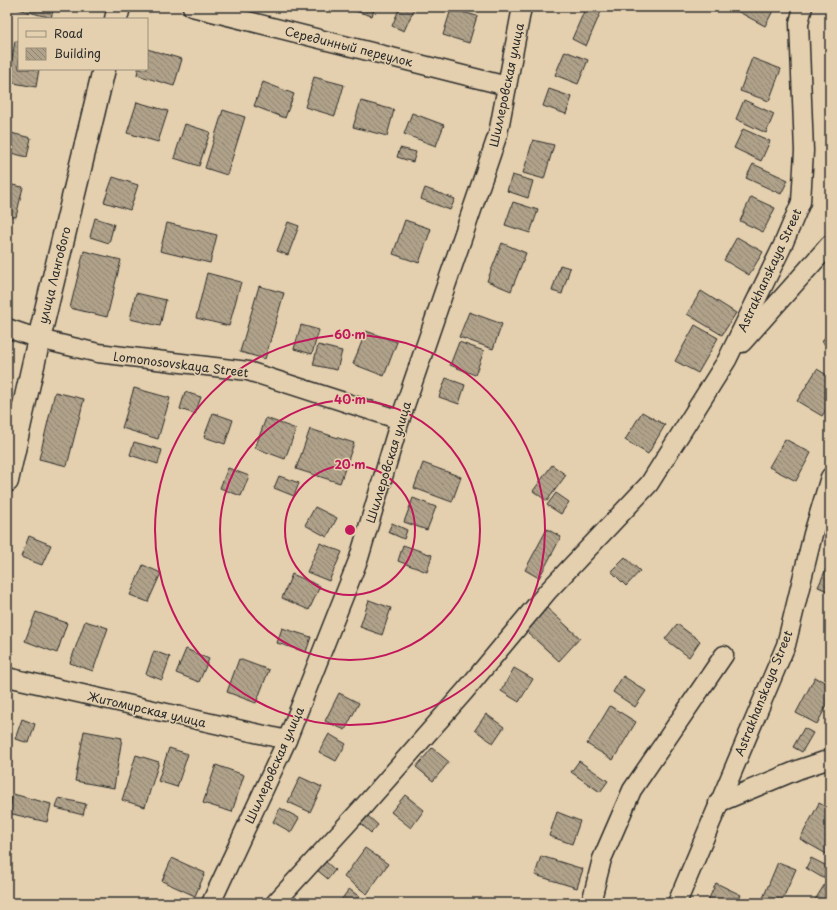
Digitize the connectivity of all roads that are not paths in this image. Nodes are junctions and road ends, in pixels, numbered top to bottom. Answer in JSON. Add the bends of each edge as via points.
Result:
{"nodes":[{"id":1,"x":119,"y":7,"type":"edge"},
{"id":2,"x":192,"y":7,"type":"edge"},
{"id":3,"x":522,"y":7,"type":"edge"},
{"id":4,"x":803,"y":7,"type":"edge"},
{"id":5,"x":116,"y":18,"type":"edge"},
{"id":6,"x":104,"y":70,"type":"edge"},
{"id":7,"x":507,"y":86,"type":"junction"},
{"id":8,"x":830,"y":244,"type":"edge"},
{"id":9,"x":7,"y":328,"type":"edge"},
{"id":10,"x":39,"y":339,"type":"junction"},
{"id":11,"x":727,"y":360,"type":"junction"},
{"id":12,"x":400,"y":420,"type":"junction"},
{"id":13,"x":830,"y":477,"type":"edge"},
{"id":14,"x":7,"y":481,"type":"edge"},
{"id":15,"x":724,"y":655,"type":"dead end"},
{"id":16,"x":7,"y":677,"type":"edge"},
{"id":17,"x":287,"y":740,"type":"junction"},
{"id":18,"x":830,"y":759,"type":"edge"},
{"id":19,"x":718,"y":803,"type":"junction"},
{"id":20,"x":211,"y":903,"type":"edge"},
{"id":21,"x":275,"y":903,"type":"edge"},
{"id":22,"x":591,"y":903,"type":"edge"},
{"id":23,"x":677,"y":903,"type":"edge"}],
"edges":[{"from":1,"to":5,"type":"street"},
{"from":2,"to":7,"type":"street","name":"Серединный переулок"},
{"from":3,"to":7,"type":"street","name":"Шиллеровская улица"},
{"from":4,"to":11,"type":"street","name":"Astrakhanskaya Street","via":[[799,23],[804,151],[801,202]]},
{"from":6,"to":10,"type":"street","name":"улица Лангового"},
{"from":7,"to":12,"type":"street","name":"Шиллеровская улица","via":[[498,134]]},
{"from":8,"to":11,"type":"street"},
{"from":9,"to":10,"type":"street","name":"Lomonosovskaya Street"},
{"from":10,"to":12,"type":"street","name":"Lomonosovskaya Street","via":[[98,353],[248,371]]},
{"from":10,"to":14,"type":"street","name":"улица Лангового"},
{"from":11,"to":21,"type":"street","name":"Astrakhanskaya Street","via":[[649,484],[548,591],[460,697]]},
{"from":12,"to":17,"type":"street","name":"Шиллеровская улица","via":[[359,558]]},
{"from":13,"to":19,"type":"street","name":"Astrakhanskaya Street","via":[[813,534],[786,646]]},
{"from":15,"to":22,"type":"street","via":[[632,790],[602,859]]},
{"from":16,"to":17,"type":"street","name":"Житомирская улица"},
{"from":17,"to":20,"type":"street","name":"Шиллеровская улица"},
{"from":18,"to":19,"type":"street"},
{"from":19,"to":23,"type":"street","name":"Astrakhanskaya Street"}]}
